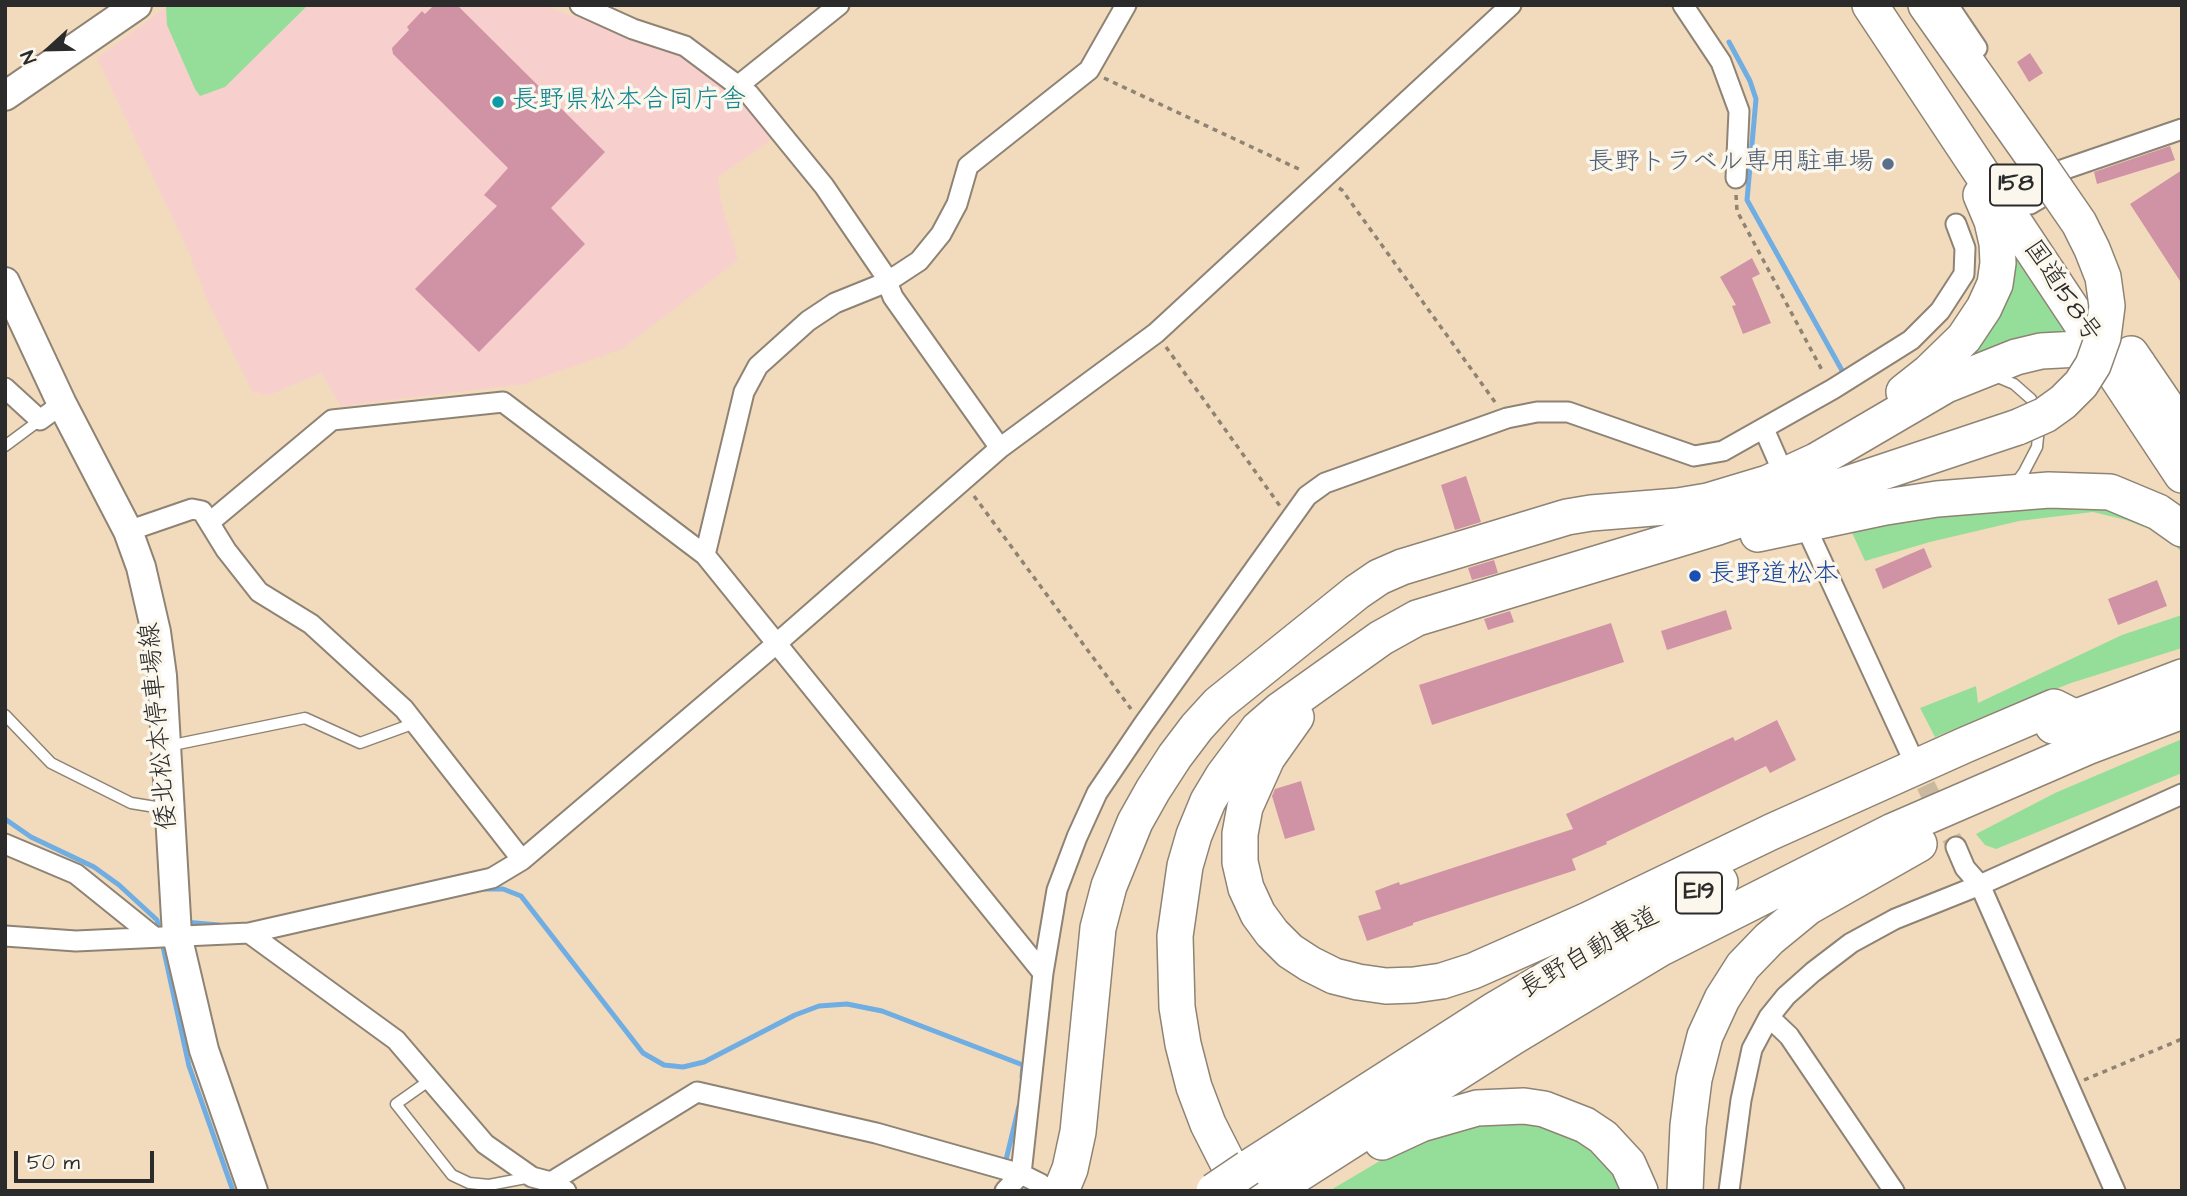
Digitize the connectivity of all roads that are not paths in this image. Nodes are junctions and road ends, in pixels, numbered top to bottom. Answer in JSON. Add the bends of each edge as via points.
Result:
{"nodes":[{"id":1,"x":137,"y":5,"type":"edge"},
{"id":2,"x":580,"y":5,"type":"edge"},
{"id":3,"x":839,"y":5,"type":"edge"},
{"id":4,"x":1126,"y":5,"type":"edge"},
{"id":5,"x":1511,"y":5,"type":"edge"},
{"id":6,"x":1683,"y":5,"type":"edge"},
{"id":7,"x":1870,"y":5,"type":"edge"},
{"id":8,"x":1895,"y":5,"type":"edge"},
{"id":9,"x":1926,"y":5,"type":"edge"},
{"id":10,"x":1948,"y":5,"type":"edge"},
{"id":11,"x":1920,"y":81,"type":"junction"},
{"id":12,"x":738,"y":85,"type":"junction"},
{"id":13,"x":5,"y":96,"type":"edge"},
{"id":14,"x":2182,"y":129,"type":"edge"},
{"id":15,"x":2049,"y":168,"type":"junction"},
{"id":16,"x":1736,"y":178,"type":"road end"},
{"id":17,"x":2029,"y":204,"type":"junction"},
{"id":18,"x":1956,"y":224,"type":"dead end"},
{"id":19,"x":5,"y":282,"type":"edge"},
{"id":20,"x":887,"y":282,"type":"junction"},
{"id":21,"x":2101,"y":352,"type":"junction"},
{"id":22,"x":2138,"y":364,"type":"junction"},
{"id":23,"x":1947,"y":385,"type":"junction"},
{"id":24,"x":5,"y":388,"type":"edge"},
{"id":25,"x":51,"y":412,"type":"junction"},
{"id":26,"x":1764,"y":429,"type":"junction"},
{"id":27,"x":2182,"y":429,"type":"edge"},
{"id":28,"x":5,"y":446,"type":"edge"},
{"id":29,"x":1000,"y":448,"type":"junction"},
{"id":30,"x":1778,"y":461,"type":"dead end"},
{"id":31,"x":1816,"y":461,"type":"junction"},
{"id":32,"x":2182,"y":475,"type":"edge"},
{"id":33,"x":2008,"y":492,"type":"junction"},
{"id":34,"x":210,"y":522,"type":"junction"},
{"id":35,"x":2182,"y":529,"type":"edge"},
{"id":36,"x":128,"y":530,"type":"junction"},
{"id":37,"x":1811,"y":538,"type":"dead end"},
{"id":38,"x":705,"y":555,"type":"junction"},
{"id":39,"x":1583,"y":568,"type":"junction"},
{"id":40,"x":1338,"y":608,"type":"junction"},
{"id":41,"x":1381,"y":638,"type":"junction"},
{"id":42,"x":776,"y":644,"type":"junction"},
{"id":43,"x":2182,"y":677,"type":"edge"},
{"id":44,"x":2182,"y":711,"type":"edge"},
{"id":45,"x":5,"y":715,"type":"edge"},
{"id":46,"x":2074,"y":717,"type":"junction"},
{"id":47,"x":2182,"y":720,"type":"edge"},
{"id":48,"x":415,"y":723,"type":"junction"},
{"id":49,"x":166,"y":747,"type":"junction"},
{"id":50,"x":1911,"y":755,"type":"tunnel mouth"},
{"id":51,"x":2182,"y":794,"type":"edge"},
{"id":52,"x":168,"y":809,"type":"junction"},
{"id":53,"x":5,"y":844,"type":"edge"},
{"id":54,"x":1956,"y":847,"type":"tunnel mouth"},
{"id":55,"x":522,"y":860,"type":"junction"},
{"id":56,"x":1980,"y":885,"type":"junction"},
{"id":57,"x":249,"y":933,"type":"junction"},
{"id":58,"x":5,"y":936,"type":"edge"},
{"id":59,"x":165,"y":936,"type":"junction"},
{"id":60,"x":1043,"y":973,"type":"junction"},
{"id":61,"x":1769,"y":1017,"type":"junction"},
{"id":62,"x":430,"y":1080,"type":"junction"},
{"id":63,"x":1021,"y":1174,"type":"junction"},
{"id":64,"x":550,"y":1183,"type":"edge"},
{"id":65,"x":1254,"y":1183,"type":"edge"},
{"id":66,"x":1051,"y":1187,"type":"edge"},
{"id":67,"x":253,"y":1191,"type":"edge"},
{"id":68,"x":1005,"y":1191,"type":"edge"},
{"id":69,"x":1217,"y":1191,"type":"edge"},
{"id":70,"x":1300,"y":1191,"type":"edge"},
{"id":71,"x":1640,"y":1191,"type":"edge"},
{"id":72,"x":1685,"y":1191,"type":"edge"},
{"id":73,"x":1729,"y":1191,"type":"edge"},
{"id":74,"x":1894,"y":1191,"type":"edge"},
{"id":75,"x":2115,"y":1191,"type":"edge"}],
"edges":[{"from":1,"to":13,"type":"main road"},
{"from":2,"to":12,"type":"street","via":[[685,46]]},
{"from":3,"to":12,"type":"street"},
{"from":4,"to":20,"type":"street","via":[[1089,70],[968,166],[957,204],[941,234],[919,261]]},
{"from":5,"to":29,"type":"street","via":[[1156,333]]},
{"from":6,"to":16,"type":"street","via":[[1721,62],[1740,111]]},
{"from":7,"to":11,"type":"highway","name":"国道158号","number":"158"},
{"from":8,"to":17,"type":"highway","name":"国道158号","number":"158"},
{"from":9,"to":15,"type":"highway"},
{"from":10,"to":15,"type":"street"},
{"from":11,"to":21,"type":"highway","name":"国道158号","number":"158"},
{"from":11,"to":31,"type":"highway","via":[[1992,221],[1998,263],[1995,284],[1964,338],[1928,373]]},
{"from":12,"to":20,"type":"street","via":[[824,186]]},
{"from":14,"to":15,"type":"street"},
{"from":15,"to":17,"type":"street","via":[[2063,184]]},
{"from":15,"to":39,"type":"highway","bridge":true,"via":[[2092,249],[2103,277],[2107,306],[2093,365],[2063,402],[2018,427]]},
{"from":17,"to":22,"type":"highway","name":"国道158号","number":"158"},
{"from":18,"to":26,"type":"street","via":[[1965,248],[1964,274],[1940,310],[1910,340]]},
{"from":19,"to":25,"type":"main road","name":"倭北松本停車場線"},
{"from":20,"to":29,"type":"street"},
{"from":20,"to":38,"type":"street","via":[[835,303],[758,366],[744,392]]},
{"from":21,"to":22,"type":"highway"},
{"from":21,"to":23,"type":"highway","via":[[2041,351]]},
{"from":21,"to":32,"type":"highway","name":"国道158号","number":"158"},
{"from":22,"to":27,"type":"highway","name":"国道158号","number":"158"},
{"from":23,"to":31,"type":"highway"},
{"from":23,"to":33,"type":"lane","via":[[1997,375],[2031,399],[2040,416],[2037,447]]},
{"from":24,"to":25,"type":"street"},
{"from":25,"to":28,"type":"lane"},
{"from":25,"to":36,"type":"main road","name":"倭北松本停車場線"},
{"from":26,"to":30,"type":"street"},
{"from":26,"to":60,"type":"street","via":[[1723,451],[1694,456],[1567,412],[1537,412],[1507,418],[1325,483],[1307,496],[1097,793],[1057,890]]},
{"from":29,"to":42,"type":"street"},
{"from":31,"to":40,"type":"highway","via":[[1768,483],[1707,501],[1567,517],[1402,567],[1378,577]]},
{"from":33,"to":35,"type":"highway","via":[[2110,492],[2158,512]]},
{"from":33,"to":39,"type":"highway","via":[[1886,507]]},
{"from":34,"to":36,"type":"street","via":[[202,510],[192,509]]},
{"from":34,"to":38,"type":"street","via":[[332,420],[503,402]]},
{"from":34,"to":48,"type":"street","via":[[259,592],[311,624]]},
{"from":36,"to":49,"type":"main road","name":"倭北松本停車場線","via":[[156,632]]},
{"from":37,"to":50,"type":"street"},
{"from":38,"to":42,"type":"street"},
{"from":39,"to":41,"type":"highway","via":[[1417,618]]},
{"from":40,"to":66,"type":"highway","via":[[1197,727],[1135,822],[1098,928],[1079,1132],[1070,1169]]},
{"from":40,"to":69,"type":"highway","via":[[1221,744],[1189,797],[1166,862],[1155,937],[1159,1012],[1191,1135]]},
{"from":41,"to":46,"type":"highway","via":[[1324,687],[1283,733],[1245,807],[1240,862],[1258,914],[1290,951],[1334,976],[1386,986],[1442,981],[1473,971],[1978,739],[2054,708]]},
{"from":41,"to":65,"type":"highway","via":[[1258,729],[1208,801],[1185,866],[1175,936],[1183,1044],[1208,1124]]},
{"from":42,"to":55,"type":"street"},
{"from":42,"to":60,"type":"street"},
{"from":43,"to":46,"type":"highway","name":"長野自動車道","number":"E19"},
{"from":44,"to":65,"type":"highway","name":"長野自動車道","number":"E19","via":[[1905,826],[1800,877],[1661,948]]},
{"from":45,"to":52,"type":"lane","via":[[51,763],[131,803]]},
{"from":46,"to":65,"type":"highway","name":"長野自動車道","number":"E19","via":[[1870,806],[1645,921],[1496,1009]]},
{"from":47,"to":72,"type":"highway","via":[[1992,806],[1885,862],[1808,907],[1769,939],[1743,966],[1705,1036],[1694,1079]]},
{"from":48,"to":49,"type":"lane","via":[[360,743],[306,718]]},
{"from":48,"to":55,"type":"street"},
{"from":49,"to":52,"type":"main road","name":"倭北松本停車場線"},
{"from":51,"to":56,"type":"street"},
{"from":52,"to":59,"type":"main road","name":"倭北松本停車場線"},
{"from":53,"to":59,"type":"street","via":[[76,874]]},
{"from":54,"to":56,"type":"street","via":[[1965,868]]},
{"from":55,"to":57,"type":"street","via":[[492,878]]},
{"from":56,"to":61,"type":"street","via":[[1895,919],[1851,943],[1812,972]]},
{"from":56,"to":75,"type":"street"},
{"from":57,"to":59,"type":"street"},
{"from":57,"to":62,"type":"street","via":[[396,1040]]},
{"from":58,"to":59,"type":"street","via":[[76,941]]},
{"from":59,"to":67,"type":"main road","name":"倭北松本停車場線"},
{"from":60,"to":63,"type":"street"},
{"from":61,"to":73,"type":"street","via":[[1752,1049]]},
{"from":61,"to":74,"type":"street","via":[[1789,1037]]},
{"from":62,"to":64,"type":"street","via":[[485,1144]]},
{"from":62,"to":64,"type":"lane","via":[[396,1104],[452,1175],[489,1185]]},
{"from":63,"to":64,"type":"street","via":[[876,1133],[696,1093]]},
{"from":63,"to":66,"type":"street"},
{"from":63,"to":68,"type":"street"},
{"from":65,"to":69,"type":"highway","name":"長野自動車道","number":"E19","bridge":true},
{"from":70,"to":71,"type":"highway","via":[[1409,1129],[1451,1114],[1500,1106],[1545,1109],[1585,1125],[1616,1149]]}]}
